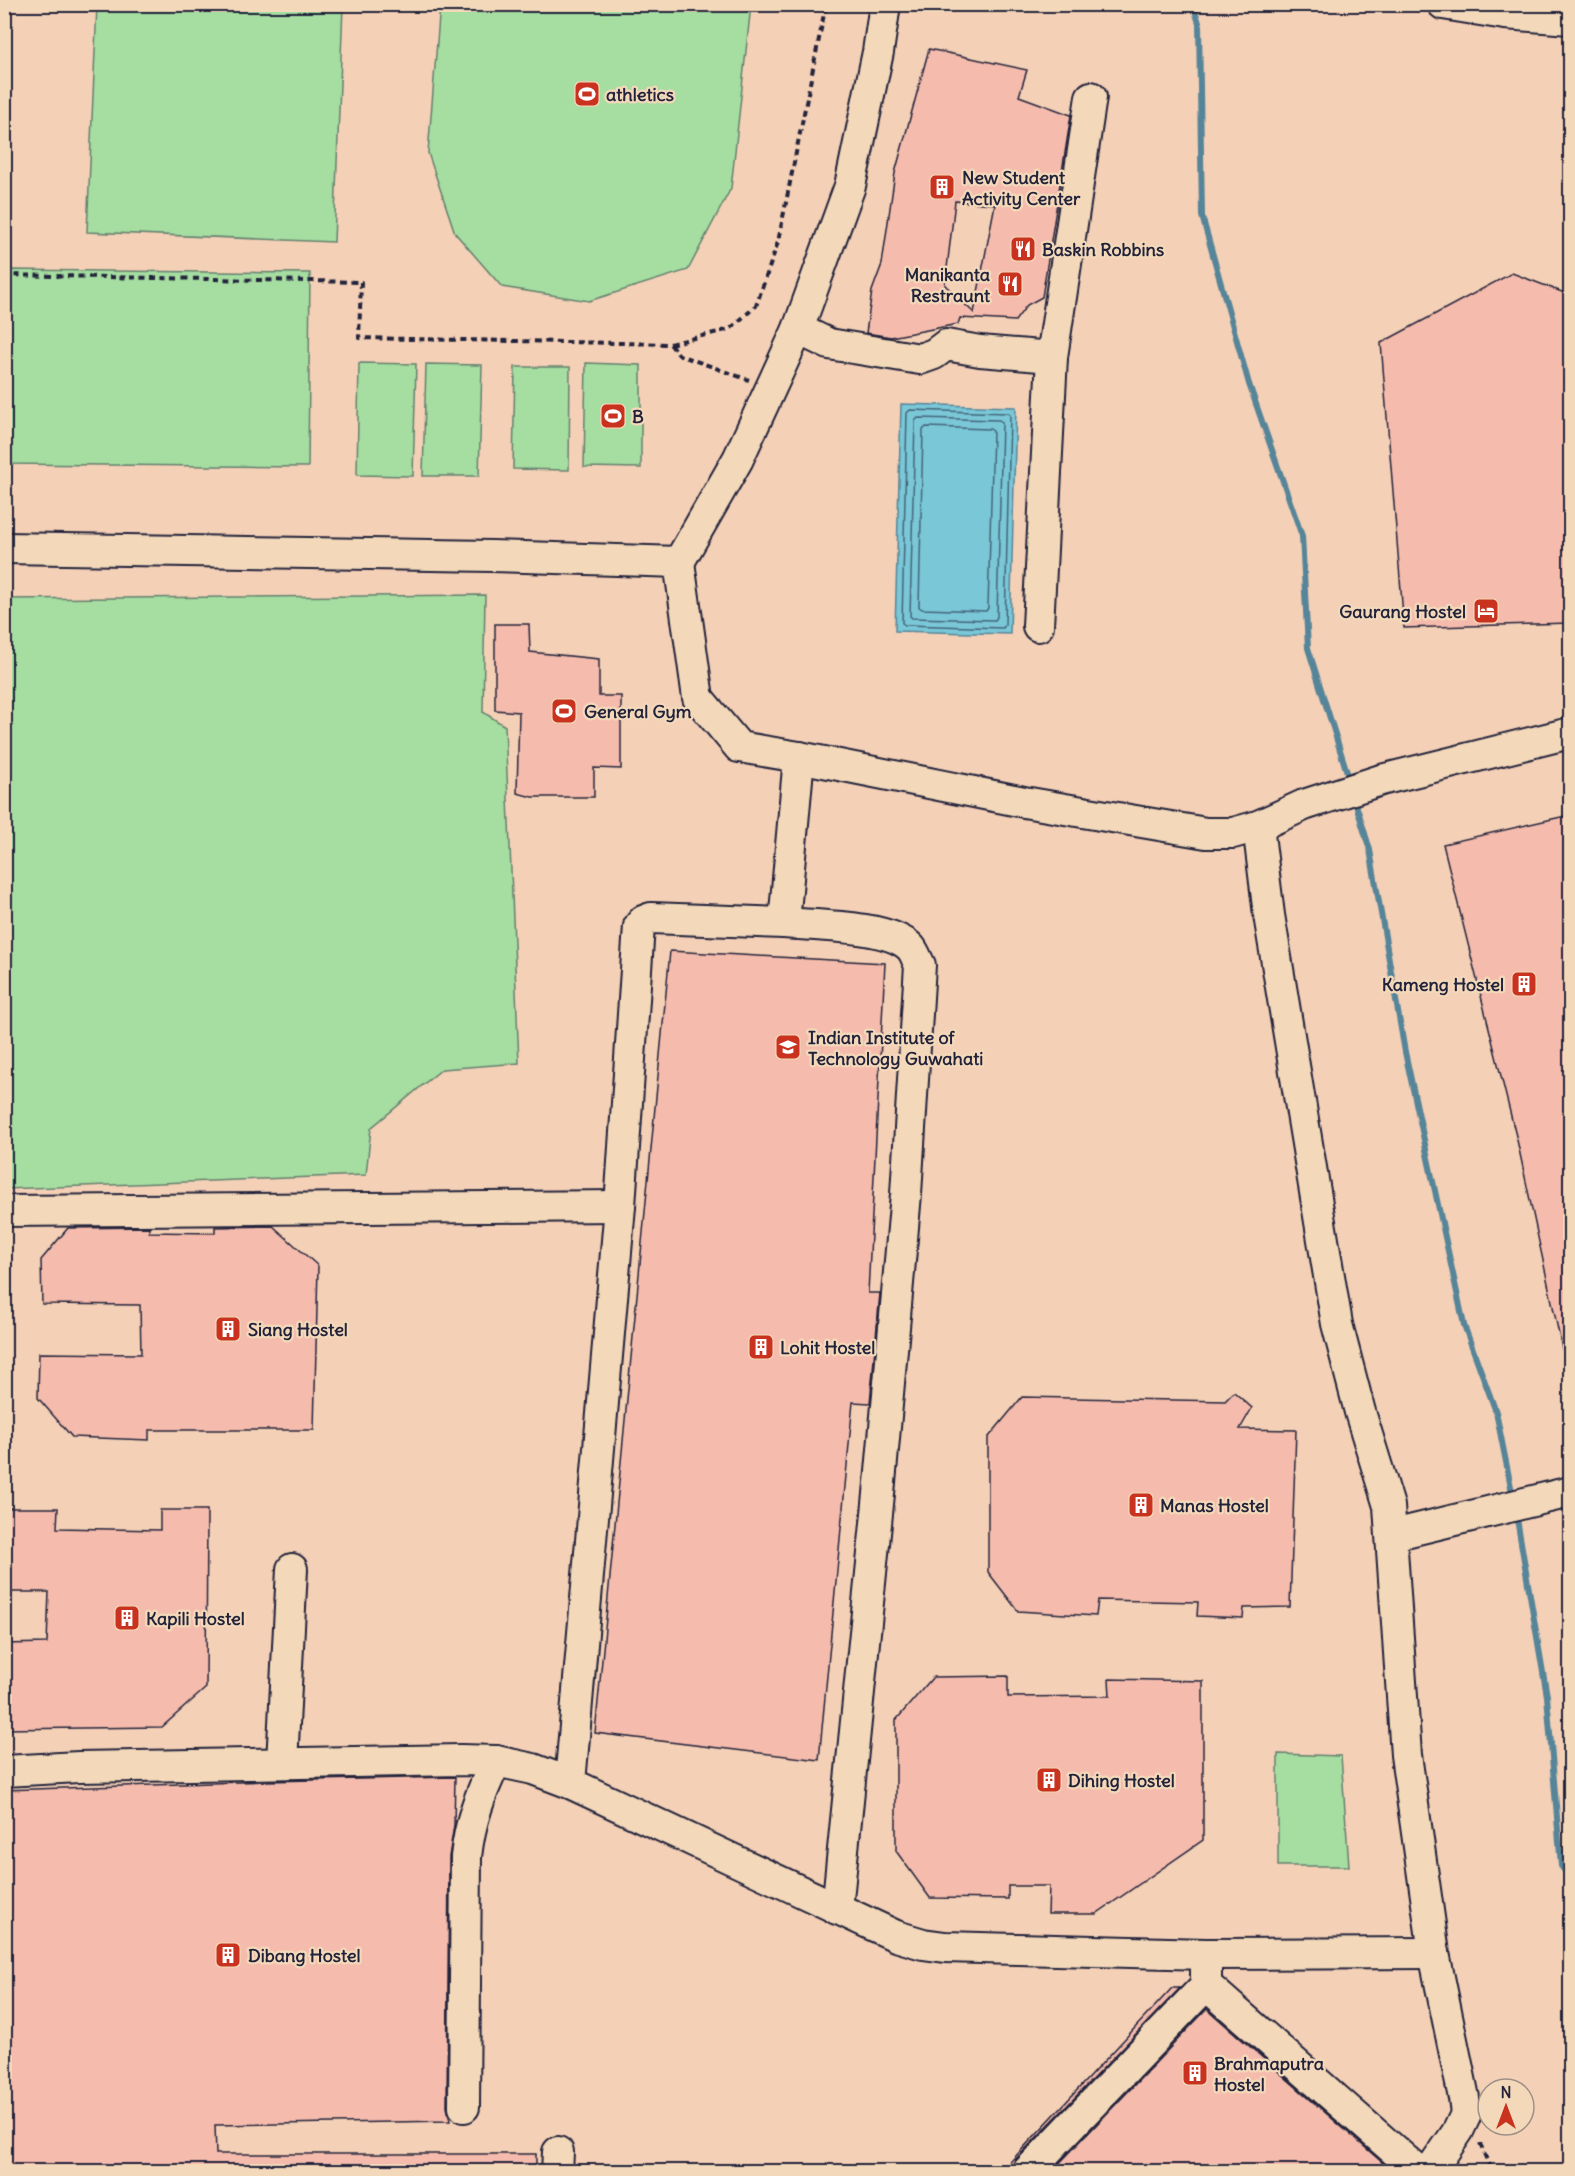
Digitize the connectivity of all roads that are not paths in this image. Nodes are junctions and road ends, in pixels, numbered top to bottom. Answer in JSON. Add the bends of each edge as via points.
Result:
{"nodes":[{"id":1,"x":885,"y":4,"type":"edge"},
{"id":2,"x":1443,"y":4,"type":"edge"},
{"id":3,"x":1570,"y":19,"type":"edge"},
{"id":4,"x":1091,"y":98,"type":"dead end"},
{"id":5,"x":798,"y":329,"type":"junction"},
{"id":6,"x":1052,"y":357,"type":"junction"},
{"id":7,"x":4,"y":548,"type":"edge"},
{"id":8,"x":679,"y":562,"type":"junction"},
{"id":9,"x":1038,"y":626,"type":"dead end"},
{"id":10,"x":1570,"y":733,"type":"edge"},
{"id":11,"x":799,"y":757,"type":"junction"},
{"id":12,"x":1258,"y":826,"type":"junction"},
{"id":13,"x":784,"y":923,"type":"junction"},
{"id":14,"x":620,"y":1206,"type":"junction"},
{"id":15,"x":4,"y":1211,"type":"edge"},
{"id":16,"x":1558,"y":1495,"type":"edge"},
{"id":17,"x":1393,"y":1535,"type":"junction"},
{"id":18,"x":292,"y":1569,"type":"dead end"},
{"id":19,"x":496,"y":1761,"type":"junction"},
{"id":20,"x":282,"y":1763,"type":"junction"},
{"id":21,"x":4,"y":1771,"type":"edge"},
{"id":22,"x":570,"y":1782,"type":"junction"},
{"id":23,"x":837,"y":1909,"type":"junction"},
{"id":24,"x":1434,"y":1953,"type":"junction"},
{"id":25,"x":1206,"y":1954,"type":"junction"},
{"id":26,"x":1206,"y":1985,"type":"junction"},
{"id":27,"x":464,"y":2107,"type":"dead end"},
{"id":28,"x":1027,"y":2172,"type":"edge"},
{"id":29,"x":1419,"y":2172,"type":"edge"},
{"id":30,"x":1430,"y":2172,"type":"edge"}],
"edges":[{"from":1,"to":5,"type":"street","via":[[850,186]]},
{"from":2,"to":3,"type":"street"},
{"from":4,"to":6,"type":"street"},
{"from":5,"to":6,"type":"street","via":[[829,344],[920,359],[946,345]]},
{"from":5,"to":8,"type":"street","via":[[738,459]]},
{"from":6,"to":9,"type":"street"},
{"from":7,"to":8,"type":"street"},
{"from":8,"to":11,"type":"street","via":[[698,698],[739,747]]},
{"from":10,"to":12,"type":"street","via":[[1380,780],[1304,805]]},
{"from":11,"to":12,"type":"street","via":[[1206,833]]},
{"from":11,"to":13,"type":"street"},
{"from":12,"to":17,"type":"street","via":[[1269,915],[1337,1324],[1389,1506]]},
{"from":13,"to":14,"type":"street","via":[[651,918],[639,926]]},
{"from":13,"to":23,"type":"street","via":[[881,932],[912,949],[920,965],[906,1194],[883,1460]]},
{"from":14,"to":15,"type":"street"},
{"from":14,"to":22,"type":"street"},
{"from":16,"to":17,"type":"street"},
{"from":17,"to":24,"type":"street","via":[[1406,1755]]},
{"from":18,"to":20,"type":"street"},
{"from":19,"to":20,"type":"street"},
{"from":19,"to":22,"type":"street"},
{"from":19,"to":27,"type":"street","via":[[478,1798],[468,1834]]},
{"from":20,"to":21,"type":"street"},
{"from":22,"to":23,"type":"street"},
{"from":23,"to":25,"type":"street","via":[[896,1935],[945,1947]]},
{"from":24,"to":25,"type":"street"},
{"from":24,"to":30,"type":"street","via":[[1466,2114]]},
{"from":25,"to":26,"type":"street"},
{"from":26,"to":28,"type":"street"},
{"from":26,"to":29,"type":"street"}]}
